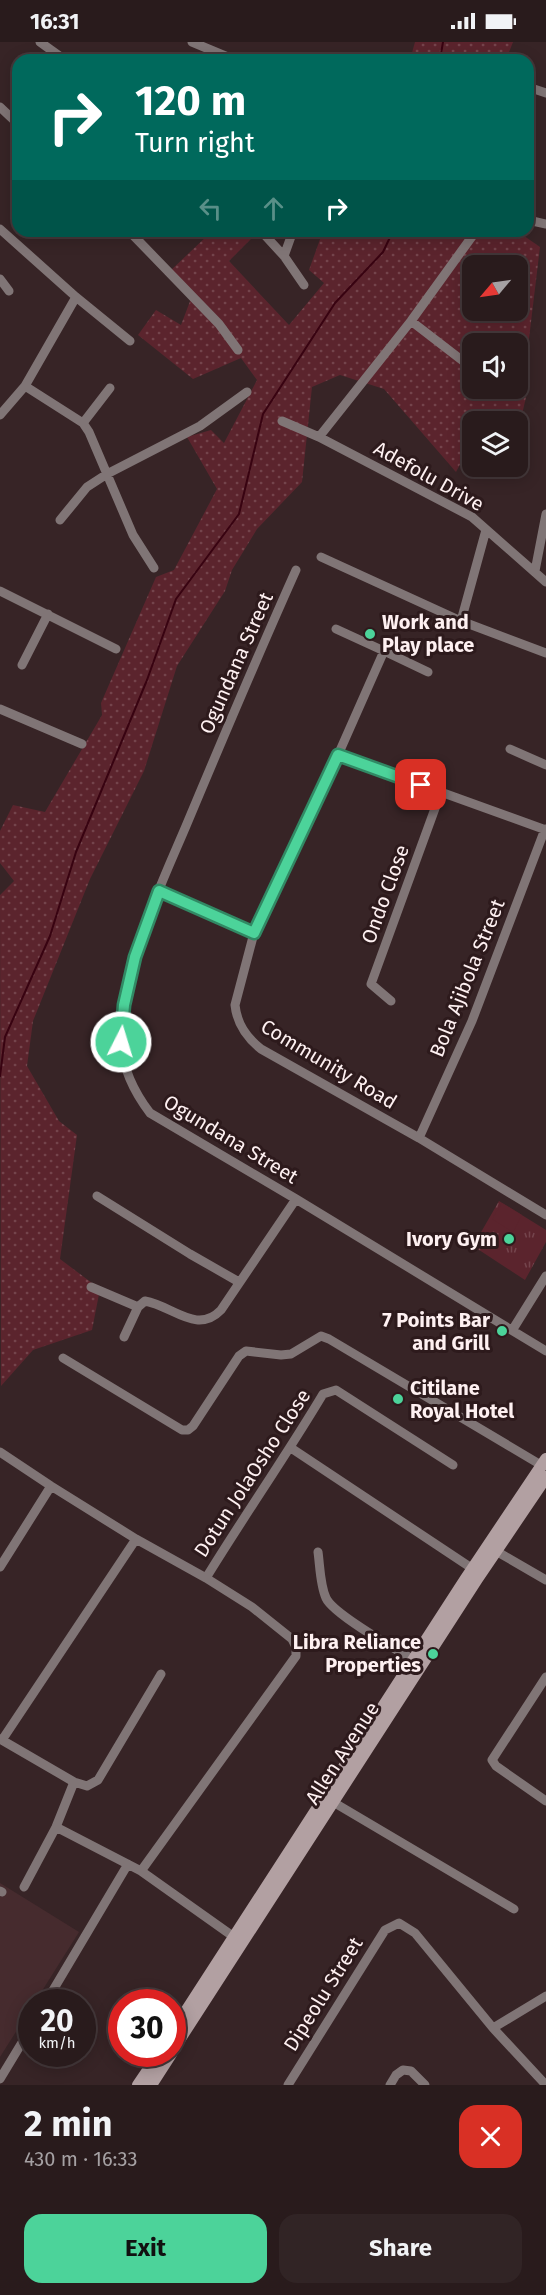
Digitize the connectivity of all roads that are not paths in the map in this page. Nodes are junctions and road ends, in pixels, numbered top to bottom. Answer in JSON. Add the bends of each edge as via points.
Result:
{"nodes":[{"id":1,"x":40,"y":42,"type":"edge"},
{"id":2,"x":192,"y":42,"type":"edge"},
{"id":3,"x":57,"y":54,"type":"edge"},
{"id":4,"x":221,"y":54,"type":"edge"},
{"id":5,"x":0,"y":107,"type":"edge"},
{"id":6,"x":12,"y":118,"type":"edge"},
{"id":7,"x":0,"y":229,"type":"edge"},
{"id":8,"x":135,"y":237,"type":"edge"},
{"id":9,"x":267,"y":237,"type":"edge"},
{"id":10,"x":291,"y":237,"type":"edge"},
{"id":11,"x":473,"y":237,"type":"edge"},
{"id":12,"x":284,"y":256,"type":"junction"},
{"id":13,"x":0,"y":279,"type":"edge"},
{"id":14,"x":304,"y":285,"type":"dead end"},
{"id":15,"x":9,"y":291,"type":"dead end"},
{"id":16,"x":76,"y":297,"type":"junction"},
{"id":17,"x":411,"y":321,"type":"junction"},
{"id":18,"x":129,"y":341,"type":"dead end"},
{"id":19,"x":238,"y":350,"type":"dead end"},
{"id":20,"x":462,"y":360,"type":"edge"},
{"id":21,"x":25,"y":386,"type":"junction"},
{"id":22,"x":110,"y":388,"type":"dead end"},
{"id":23,"x":248,"y":392,"type":"dead end"},
{"id":24,"x":0,"y":415,"type":"edge"},
{"id":25,"x":282,"y":421,"type":"dead end"},
{"id":26,"x":83,"y":423,"type":"junction"},
{"id":27,"x":319,"y":436,"type":"junction"},
{"id":28,"x":107,"y":474,"type":"junction"},
{"id":29,"x":546,"y":514,"type":"edge"},
{"id":30,"x":60,"y":520,"type":"dead end"},
{"id":31,"x":486,"y":530,"type":"junction"},
{"id":32,"x":321,"y":556,"type":"dead end"},
{"id":33,"x":154,"y":568,"type":"dead end"},
{"id":34,"x":296,"y":570,"type":"dead end"},
{"id":35,"x":535,"y":571,"type":"junction"},
{"id":36,"x":546,"y":582,"type":"edge"},
{"id":37,"x":0,"y":591,"type":"edge"},
{"id":38,"x":48,"y":615,"type":"junction"},
{"id":39,"x":460,"y":621,"type":"junction"},
{"id":40,"x":336,"y":629,"type":"dead end"},
{"id":41,"x":116,"y":649,"type":"dead end"},
{"id":42,"x":384,"y":651,"type":"junction"},
{"id":43,"x":546,"y":653,"type":"edge"},
{"id":44,"x":22,"y":665,"type":"dead end"},
{"id":45,"x":428,"y":672,"type":"dead end"},
{"id":46,"x":0,"y":709,"type":"edge"},
{"id":47,"x":82,"y":744,"type":"dead end"},
{"id":48,"x":510,"y":749,"type":"dead end"},
{"id":49,"x":338,"y":755,"type":"junction"},
{"id":50,"x":546,"y":765,"type":"edge"},
{"id":51,"x":441,"y":792,"type":"junction"},
{"id":52,"x":545,"y":830,"type":"edge"},
{"id":53,"x":159,"y":891,"type":"junction"},
{"id":54,"x":254,"y":933,"type":"junction"},
{"id":55,"x":391,"y":1001,"type":"dead end"},
{"id":56,"x":419,"y":1138,"type":"junction"},
{"id":57,"x":97,"y":1196,"type":"dead end"},
{"id":58,"x":296,"y":1199,"type":"junction"},
{"id":59,"x":546,"y":1215,"type":"edge"},
{"id":60,"x":546,"y":1276,"type":"edge"},
{"id":61,"x":239,"y":1282,"type":"junction"},
{"id":62,"x":91,"y":1287,"type":"dead end"},
{"id":63,"x":138,"y":1307,"type":"junction"},
{"id":64,"x":513,"y":1329,"type":"junction"},
{"id":65,"x":124,"y":1336,"type":"dead end"},
{"id":66,"x":546,"y":1351,"type":"edge"},
{"id":67,"x":63,"y":1358,"type":"dead end"},
{"id":68,"x":291,"y":1448,"type":"junction"},
{"id":69,"x":0,"y":1452,"type":"edge"},
{"id":70,"x":453,"y":1465,"type":"dead end"},
{"id":71,"x":544,"y":1467,"type":"edge"},
{"id":72,"x":51,"y":1486,"type":"junction"},
{"id":73,"x":136,"y":1539,"type":"junction"},
{"id":74,"x":496,"y":1551,"type":"junction"},
{"id":75,"x":318,"y":1552,"type":"dead end"},
{"id":76,"x":0,"y":1567,"type":"edge"},
{"id":77,"x":473,"y":1569,"type":"junction"},
{"id":78,"x":206,"y":1578,"type":"junction"},
{"id":79,"x":546,"y":1580,"type":"edge"},
{"id":80,"x":414,"y":1660,"type":"junction"},
{"id":81,"x":161,"y":1674,"type":"dead end"},
{"id":82,"x":546,"y":1677,"type":"edge"},
{"id":83,"x":1,"y":1739,"type":"edge"},
{"id":84,"x":74,"y":1782,"type":"junction"},
{"id":85,"x":546,"y":1801,"type":"edge"},
{"id":86,"x":333,"y":1802,"type":"junction"},
{"id":87,"x":56,"y":1827,"type":"junction"},
{"id":88,"x":128,"y":1864,"type":"junction"},
{"id":89,"x":141,"y":1871,"type":"junction"},
{"id":90,"x":24,"y":1887,"type":"dead end"},
{"id":91,"x":514,"y":1908,"type":"dead end"},
{"id":92,"x":234,"y":1937,"type":"junction"},
{"id":93,"x":54,"y":1989,"type":"edge"},
{"id":94,"x":546,"y":1996,"type":"edge"},
{"id":95,"x":186,"y":2011,"type":"edge"},
{"id":96,"x":493,"y":2028,"type":"junction"},
{"id":97,"x":186,"y":2030,"type":"edge"},
{"id":98,"x":18,"y":2049,"type":"edge"},
{"id":99,"x":150,"y":2067,"type":"edge"},
{"id":100,"x":162,"y":2067,"type":"edge"},
{"id":101,"x":0,"y":2079,"type":"edge"},
{"id":102,"x":138,"y":2085,"type":"edge"},
{"id":103,"x":151,"y":2085,"type":"edge"},
{"id":104,"x":288,"y":2085,"type":"edge"},
{"id":105,"x":390,"y":2085,"type":"edge"},
{"id":106,"x":425,"y":2085,"type":"edge"},
{"id":107,"x":546,"y":2085,"type":"edge"}],
"edges":[{"from":1,"to":3,"type":"street"},
{"from":2,"to":4,"type":"street"},
{"from":5,"to":6,"type":"street"},
{"from":7,"to":16,"type":"street"},
{"from":8,"to":19,"type":"street","via":[[219,324]]},
{"from":9,"to":12,"type":"street"},
{"from":10,"to":12,"type":"street"},
{"from":11,"to":17,"type":"street"},
{"from":12,"to":14,"type":"street"},
{"from":13,"to":15,"type":"street"},
{"from":16,"to":18,"type":"street"},
{"from":16,"to":21,"type":"street"},
{"from":17,"to":20,"type":"street"},
{"from":17,"to":27,"type":"street"},
{"from":21,"to":24,"type":"street"},
{"from":21,"to":26,"type":"street"},
{"from":22,"to":26,"type":"street"},
{"from":23,"to":28,"type":"street","via":[[200,426]]},
{"from":25,"to":27,"type":"street","name":"Adefolu Drive"},
{"from":26,"to":28,"type":"street"},
{"from":27,"to":31,"type":"street","name":"Adefolu Drive","via":[[472,517]]},
{"from":28,"to":30,"type":"street","via":[[87,487]]},
{"from":28,"to":33,"type":"street","via":[[134,535]]},
{"from":29,"to":35,"type":"street"},
{"from":31,"to":35,"type":"street","name":"Adefolu Drive"},
{"from":31,"to":39,"type":"street"},
{"from":32,"to":39,"type":"street"},
{"from":34,"to":53,"type":"street","name":"Ogundana Street"},
{"from":35,"to":36,"type":"street","name":"Adefolu Drive"},
{"from":37,"to":38,"type":"street"},
{"from":38,"to":41,"type":"street"},
{"from":38,"to":44,"type":"street"},
{"from":39,"to":43,"type":"street"},
{"from":40,"to":42,"type":"street"},
{"from":42,"to":45,"type":"street"},
{"from":42,"to":49,"type":"street","name":"Community Road"},
{"from":46,"to":47,"type":"street"},
{"from":48,"to":50,"type":"street"},
{"from":49,"to":51,"type":"street"},
{"from":49,"to":54,"type":"street","name":"Community Road"},
{"from":51,"to":52,"type":"street"},
{"from":51,"to":55,"type":"street","name":"Ondo Close","via":[[371,984]]},
{"from":52,"to":56,"type":"street","name":"Bola Ajibola Street","via":[[472,1021]]},
{"from":53,"to":54,"type":"street"},
{"from":53,"to":58,"type":"street","name":"Ogundana Street","via":[[135,957],[124,1005],[121,1042],[125,1070],[136,1095],[150,1113]]},
{"from":54,"to":56,"type":"street","name":"Community Road","via":[[235,1005],[236,1016],[250,1040]]},
{"from":56,"to":59,"type":"street","name":"Community Road"},
{"from":57,"to":61,"type":"street"},
{"from":58,"to":61,"type":"street"},
{"from":58,"to":64,"type":"street","name":"Ogundana Street"},
{"from":60,"to":64,"type":"street"},
{"from":61,"to":63,"type":"street","via":[[221,1310],[206,1321],[196,1321],[145,1301]]},
{"from":62,"to":63,"type":"street"},
{"from":63,"to":65,"type":"street"},
{"from":64,"to":66,"type":"street","name":"Ogundana Street"},
{"from":67,"to":71,"type":"street","via":[[188,1430],[246,1351],[291,1354],[321,1335]]},
{"from":68,"to":70,"type":"street","name":"Dotun JolaOsho Close","via":[[323,1394],[336,1390]]},
{"from":68,"to":77,"type":"street"},
{"from":68,"to":78,"type":"street","name":"Dotun JolaOsho Close"},
{"from":69,"to":72,"type":"street"},
{"from":71,"to":74,"type":"main road","name":"Allen Avenue"},
{"from":71,"to":77,"type":"main road","name":"Allen Avenue"},
{"from":72,"to":73,"type":"street"},
{"from":72,"to":76,"type":"street"},
{"from":73,"to":78,"type":"street"},
{"from":73,"to":83,"type":"street"},
{"from":74,"to":79,"type":"street"},
{"from":74,"to":86,"type":"main road","name":"Allen Avenue"},
{"from":75,"to":80,"type":"street","via":[[328,1603]]},
{"from":77,"to":80,"type":"main road","name":"Allen Avenue"},
{"from":78,"to":89,"type":"street","via":[[292,1639],[297,1647],[296,1656]]},
{"from":80,"to":92,"type":"main road","name":"Allen Avenue"},
{"from":81,"to":84,"type":"street","via":[[98,1780],[87,1786]]},
{"from":82,"to":85,"type":"street","via":[[492,1760]]},
{"from":83,"to":84,"type":"street"},
{"from":84,"to":87,"type":"street"},
{"from":86,"to":91,"type":"street"},
{"from":86,"to":97,"type":"main road","name":"Allen Avenue"},
{"from":87,"to":88,"type":"street"},
{"from":87,"to":90,"type":"street"},
{"from":88,"to":89,"type":"street"},
{"from":88,"to":93,"type":"street"},
{"from":89,"to":92,"type":"street"},
{"from":92,"to":95,"type":"main road","name":"Allen Avenue"},
{"from":94,"to":96,"type":"street"},
{"from":96,"to":104,"type":"street","name":"Dipeolu Street","via":[[416,1933],[399,1923],[391,1925]]},
{"from":96,"to":107,"type":"street"},
{"from":98,"to":101,"type":"street"},
{"from":99,"to":102,"type":"main road"},
{"from":100,"to":103,"type":"main road","name":"Allen Avenue"},
{"from":105,"to":106,"type":"street","via":[[403,2070],[411,2071]]}]}
